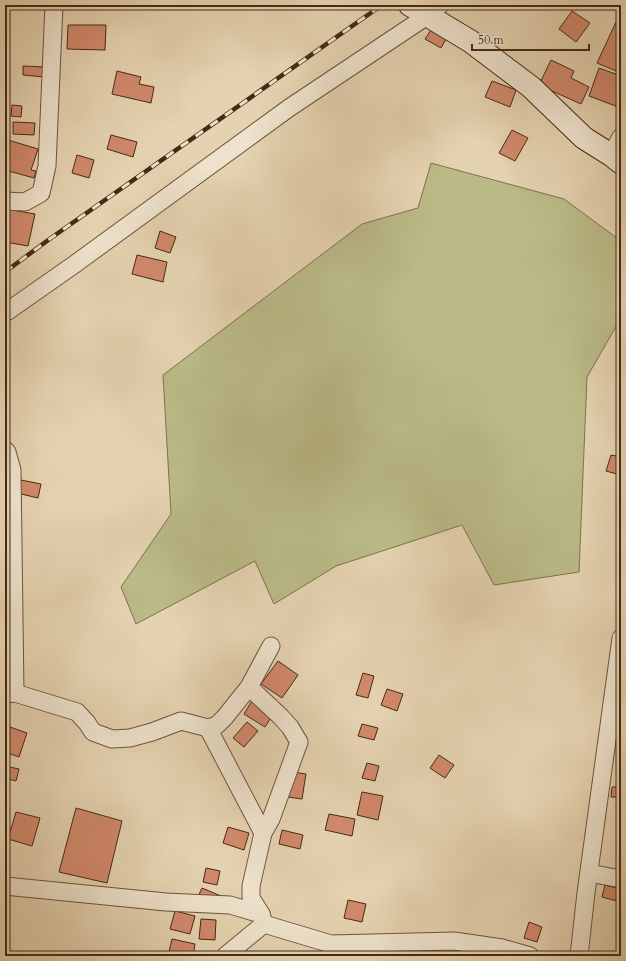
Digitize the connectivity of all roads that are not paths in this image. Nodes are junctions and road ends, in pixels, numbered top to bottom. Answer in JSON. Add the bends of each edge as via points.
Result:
{"nodes":[{"id":1,"x":54,"y":5,"type":"edge"},
{"id":2,"x":426,"y":9,"type":"edge"},
{"id":3,"x":618,"y":152,"type":"edge"},
{"id":4,"x":5,"y":200,"type":"edge"},
{"id":5,"x":5,"y":313,"type":"edge"},
{"id":6,"x":5,"y":450,"type":"edge"},
{"id":7,"x":621,"y":638,"type":"edge"},
{"id":8,"x":271,"y":646,"type":"dead end"},
{"id":9,"x":619,"y":671,"type":"edge"},
{"id":10,"x":249,"y":687,"type":"junction"},
{"id":11,"x":10,"y":694,"type":"edge"},
{"id":12,"x":208,"y":728,"type":"junction"},
{"id":13,"x":263,"y":834,"type":"junction"},
{"id":14,"x":589,"y":873,"type":"junction"},
{"id":15,"x":621,"y":879,"type":"edge"},
{"id":16,"x":5,"y":886,"type":"edge"},
{"id":17,"x":263,"y":919,"type":"junction"},
{"id":18,"x":406,"y":949,"type":"edge"},
{"id":19,"x":225,"y":956,"type":"edge"},
{"id":20,"x":530,"y":956,"type":"edge"},
{"id":21,"x":579,"y":956,"type":"edge"}],
"edges":[{"from":1,"to":4,"type":"street","via":[[47,166],[41,193],[25,202]]},
{"from":2,"to":3,"type":"street","via":[[531,87],[584,138]]},
{"from":2,"to":5,"type":"street"},
{"from":6,"to":11,"type":"street","via":[[12,470]]},
{"from":7,"to":9,"type":"street"},
{"from":8,"to":10,"type":"street"},
{"from":9,"to":14,"type":"street"},
{"from":10,"to":12,"type":"street","via":[[225,717],[217,725]]},
{"from":10,"to":13,"type":"street","via":[[281,717],[299,742],[272,819]]},
{"from":11,"to":12,"type":"street","via":[[77,712],[93,732],[112,739],[130,738],[181,721]]},
{"from":12,"to":13,"type":"street"},
{"from":13,"to":17,"type":"street","via":[[251,886],[251,898]]},
{"from":14,"to":15,"type":"street"},
{"from":14,"to":21,"type":"street"},
{"from":16,"to":17,"type":"street","via":[[166,902],[230,905]]},
{"from":17,"to":18,"type":"street","via":[[331,944]]},
{"from":17,"to":19,"type":"street"},
{"from":18,"to":20,"type":"street","via":[[454,941],[502,948]]}]}
